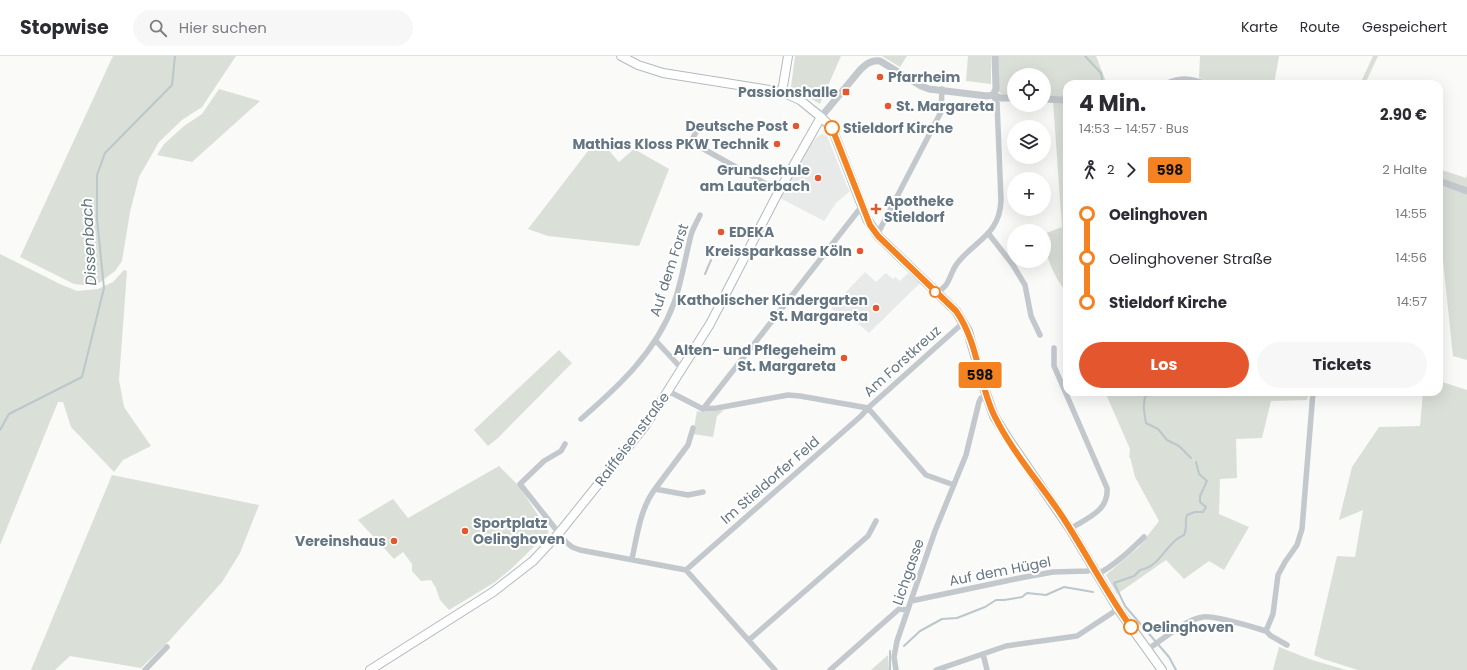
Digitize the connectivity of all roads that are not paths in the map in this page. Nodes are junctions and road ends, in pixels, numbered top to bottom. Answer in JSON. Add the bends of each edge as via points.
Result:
{"nodes":[{"id":1,"x":621,"y":56,"type":"edge"},
{"id":2,"x":788,"y":56,"type":"edge"},
{"id":3,"x":995,"y":56,"type":"edge"},
{"id":4,"x":1180,"y":80,"type":"edge"},
{"id":5,"x":1190,"y":80,"type":"edge"},
{"id":6,"x":942,"y":89,"type":"junction"},
{"id":7,"x":782,"y":92,"type":"junction"},
{"id":8,"x":993,"y":95,"type":"junction"},
{"id":9,"x":1007,"y":98,"type":"edge"},
{"id":10,"x":1051,"y":99,"type":"edge"},
{"id":11,"x":1063,"y":100,"type":"edge"},
{"id":12,"x":821,"y":117,"type":"junction"},
{"id":13,"x":698,"y":128,"type":"dead end"},
{"id":14,"x":1443,"y":182,"type":"edge"},
{"id":15,"x":779,"y":190,"type":"junction"},
{"id":16,"x":1467,"y":191,"type":"edge"},
{"id":17,"x":862,"y":206,"type":"junction"},
{"id":18,"x":700,"y":215,"type":"dead end"},
{"id":19,"x":988,"y":233,"type":"junction"},
{"id":20,"x":877,"y":235,"type":"junction"},
{"id":21,"x":937,"y":294,"type":"junction"},
{"id":22,"x":964,"y":322,"type":"junction"},
{"id":23,"x":1040,"y":335,"type":"dead end"},
{"id":24,"x":656,"y":341,"type":"junction"},
{"id":25,"x":1054,"y":348,"type":"dead end"},
{"id":26,"x":682,"y":369,"type":"junction"},
{"id":27,"x":1063,"y":387,"type":"edge"},
{"id":28,"x":668,"y":391,"type":"junction"},
{"id":29,"x":987,"y":396,"type":"junction"},
{"id":30,"x":1067,"y":396,"type":"edge"},
{"id":31,"x":1313,"y":396,"type":"edge"},
{"id":32,"x":868,"y":408,"type":"junction"},
{"id":33,"x":703,"y":409,"type":"junction"},
{"id":34,"x":581,"y":419,"type":"dead end"},
{"id":35,"x":693,"y":428,"type":"dead end"},
{"id":36,"x":565,"y":444,"type":"dead end"},
{"id":37,"x":954,"y":485,"type":"junction"},
{"id":38,"x":655,"y":489,"type":"junction"},
{"id":39,"x":703,"y":492,"type":"dead end"},
{"id":40,"x":876,"y":521,"type":"dead end"},
{"id":41,"x":1070,"y":529,"type":"junction"},
{"id":42,"x":559,"y":533,"type":"junction"},
{"id":43,"x":1144,"y":537,"type":"dead end"},
{"id":44,"x":632,"y":559,"type":"junction"},
{"id":45,"x":686,"y":570,"type":"junction"},
{"id":46,"x":1095,"y":571,"type":"junction"},
{"id":47,"x":911,"y":601,"type":"junction"},
{"id":48,"x":1118,"y":609,"type":"junction"},
{"id":49,"x":907,"y":610,"type":"junction"},
{"id":50,"x":1266,"y":631,"type":"junction"},
{"id":51,"x":749,"y":640,"type":"junction"},
{"id":52,"x":1287,"y":645,"type":"dead end"},
{"id":53,"x":167,"y":647,"type":"dead end"},
{"id":54,"x":1150,"y":648,"type":"junction"},
{"id":55,"x":983,"y":654,"type":"junction"},
{"id":56,"x":145,"y":670,"type":"edge"},
{"id":57,"x":370,"y":670,"type":"edge"},
{"id":58,"x":775,"y":670,"type":"edge"},
{"id":59,"x":830,"y":670,"type":"edge"},
{"id":60,"x":896,"y":670,"type":"edge"},
{"id":61,"x":936,"y":670,"type":"edge"},
{"id":62,"x":987,"y":670,"type":"edge"},
{"id":63,"x":1162,"y":670,"type":"edge"}],
"edges":[{"from":1,"to":7,"type":"main road","via":[[663,73]]},
{"from":2,"to":7,"type":"main road"},
{"from":3,"to":8,"type":"street","via":[[996,89]]},
{"from":4,"to":5,"type":"street"},
{"from":6,"to":8,"type":"street"},
{"from":6,"to":12,"type":"street","via":[[921,86],[875,60],[867,63],[851,79]]},
{"from":6,"to":20,"type":"street","via":[[941,112]]},
{"from":7,"to":12,"type":"main road","via":[[800,100]]},
{"from":8,"to":9,"type":"street"},
{"from":8,"to":19,"type":"street","via":[[997,103],[1001,208]]},
{"from":10,"to":11,"type":"street"},
{"from":12,"to":15,"type":"main road","name":"Raiffeisenstraße"},
{"from":12,"to":17,"type":"main road","via":[[832,128]]},
{"from":13,"to":15,"type":"street","via":[[691,142]]},
{"from":14,"to":16,"type":"street"},
{"from":15,"to":26,"type":"main road","name":"Raiffeisenstraße","via":[[710,324]]},
{"from":17,"to":20,"type":"main road"},
{"from":17,"to":33,"type":"street"},
{"from":18,"to":24,"type":"street","name":"Auf dem Forst","via":[[691,234],[682,280],[674,303]]},
{"from":19,"to":21,"type":"street","via":[[964,256]]},
{"from":19,"to":23,"type":"street","via":[[1025,285],[1031,316]]},
{"from":20,"to":21,"type":"main road"},
{"from":21,"to":22,"type":"main road"},
{"from":22,"to":29,"type":"main road","via":[[972,341]]},
{"from":22,"to":32,"type":"street","name":"Am Forstkreuz"},
{"from":24,"to":26,"type":"street"},
{"from":24,"to":34,"type":"street","name":"Auf dem Forst","via":[[634,370]]},
{"from":25,"to":27,"type":"street","via":[[1054,366]]},
{"from":26,"to":28,"type":"main road","name":"Raiffeisenstraße"},
{"from":28,"to":33,"type":"street"},
{"from":28,"to":42,"type":"main road","name":"Raiffeisenstraße","via":[[644,426]]},
{"from":29,"to":37,"type":"street","name":"Lichgasse","via":[[979,402],[966,455]]},
{"from":29,"to":41,"type":"main road","via":[[994,416],[1007,437]]},
{"from":30,"to":41,"type":"street","via":[[1107,488],[1108,496],[1102,508]]},
{"from":31,"to":50,"type":"street","via":[[1302,529],[1297,545],[1278,575],[1273,614]]},
{"from":32,"to":33,"type":"street","name":"Am Forstkreuz","via":[[788,395]]},
{"from":32,"to":37,"type":"street","via":[[926,475]]},
{"from":32,"to":45,"type":"street","name":"Im Stieldorfer Feld"},
{"from":35,"to":38,"type":"street","via":[[688,445]]},
{"from":36,"to":42,"type":"street","via":[[520,484]]},
{"from":37,"to":47,"type":"street","name":"Lichgasse"},
{"from":38,"to":39,"type":"street","via":[[688,495]]},
{"from":38,"to":44,"type":"street","via":[[643,511]]},
{"from":40,"to":51,"type":"street","via":[[868,536]]},
{"from":41,"to":46,"type":"main road"},
{"from":42,"to":44,"type":"street","via":[[580,550]]},
{"from":42,"to":57,"type":"main road","name":"Raiffeisenstraße","via":[[533,561],[493,592]]},
{"from":43,"to":46,"type":"street","name":"Auf dem Hügel","via":[[1106,570]]},
{"from":44,"to":45,"type":"street"},
{"from":45,"to":51,"type":"street"},
{"from":46,"to":47,"type":"street","name":"Auf dem Hügel","via":[[1053,572]]},
{"from":46,"to":48,"type":"main road"},
{"from":47,"to":49,"type":"street","name":"Lichgasse"},
{"from":48,"to":54,"type":"main road"},
{"from":48,"to":55,"type":"street","via":[[1077,636],[1006,646]]},
{"from":49,"to":59,"type":"street","via":[[899,609]]},
{"from":49,"to":60,"type":"street","name":"Lichgasse","via":[[895,650]]},
{"from":50,"to":52,"type":"street"},
{"from":50,"to":54,"type":"street","via":[[1217,618],[1203,617],[1179,628]]},
{"from":51,"to":58,"type":"street"},
{"from":53,"to":56,"type":"street"},
{"from":54,"to":63,"type":"main road"},
{"from":55,"to":61,"type":"street"},
{"from":55,"to":62,"type":"street"}]}
